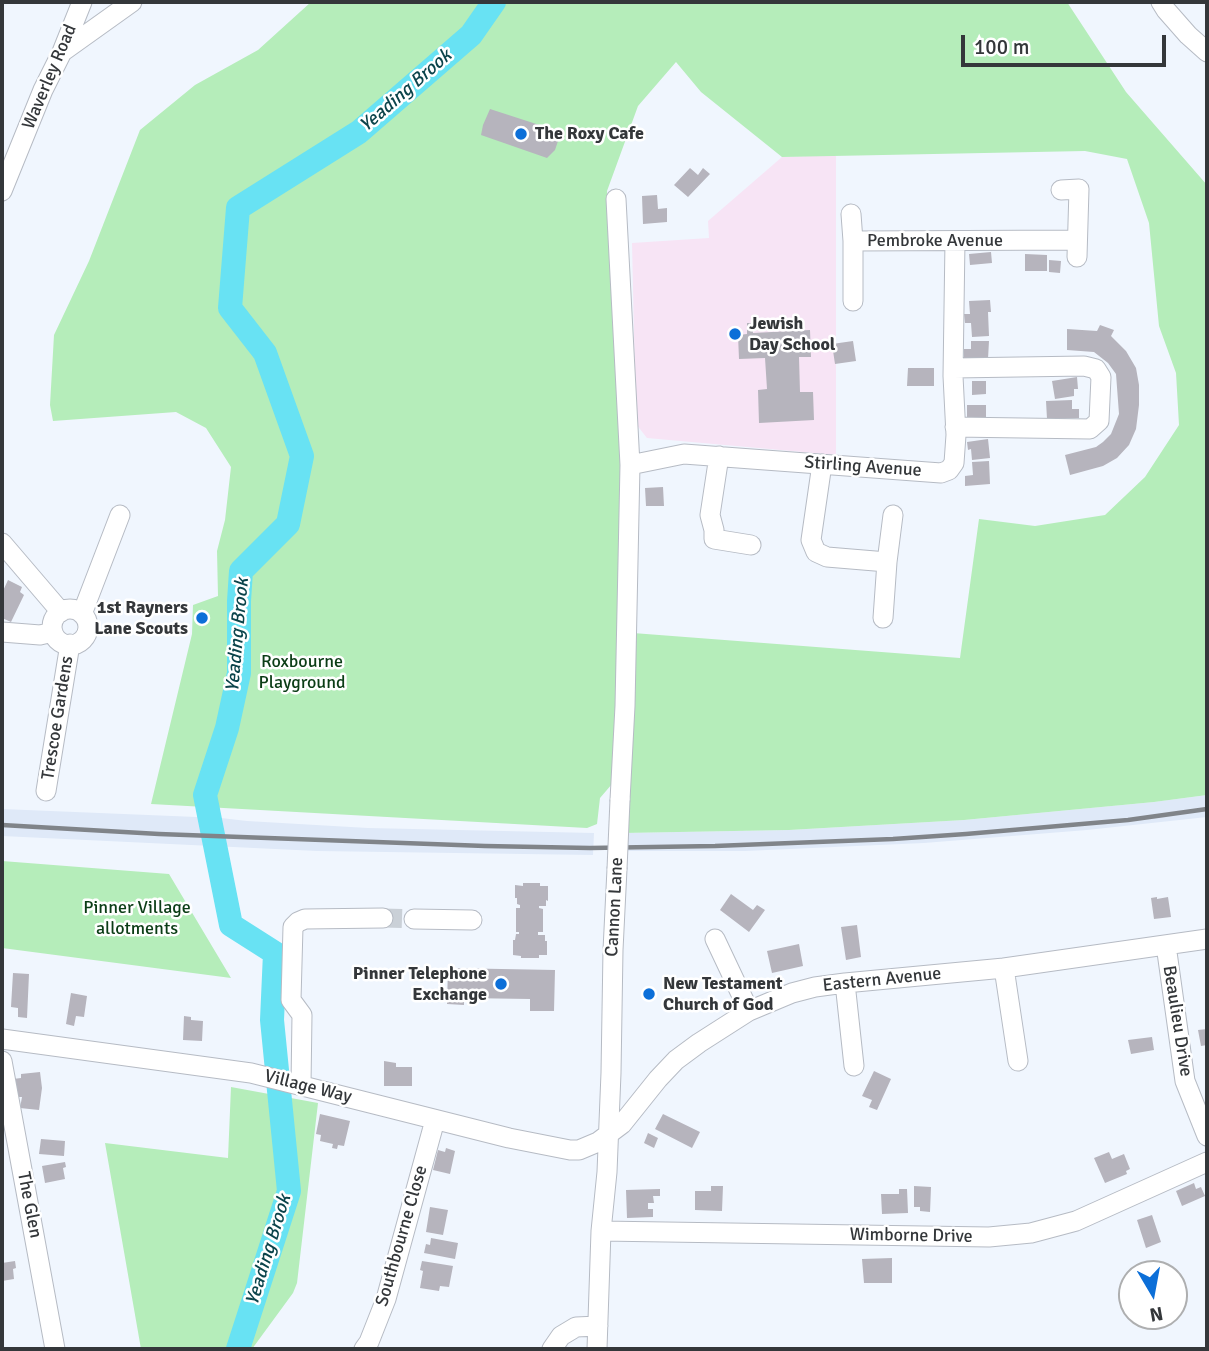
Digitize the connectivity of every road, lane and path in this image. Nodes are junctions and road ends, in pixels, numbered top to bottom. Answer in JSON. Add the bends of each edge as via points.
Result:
{"nodes":[{"id":1,"x":82,"y":2,"type":"edge"},
{"id":2,"x":132,"y":2,"type":"edge"},
{"id":3,"x":1161,"y":2,"type":"edge"},
{"id":4,"x":110,"y":8,"type":"edge"},
{"id":5,"x":62,"y":52,"type":"junction"},
{"id":6,"x":1207,"y":52,"type":"edge"},
{"id":7,"x":1060,"y":190,"type":"dead end"},
{"id":8,"x":2,"y":191,"type":"edge"},
{"id":9,"x":616,"y":199,"type":"dead end"},
{"id":10,"x":851,"y":214,"type":"dead end"},
{"id":11,"x":955,"y":241,"type":"junction"},
{"id":12,"x":853,"y":242,"type":"junction"},
{"id":13,"x":853,"y":301,"type":"dead end"},
{"id":14,"x":954,"y":368,"type":"junction"},
{"id":15,"x":955,"y":428,"type":"junction"},
{"id":16,"x":719,"y":456,"type":"junction"},
{"id":17,"x":822,"y":464,"type":"junction"},
{"id":18,"x":630,"y":465,"type":"junction"},
{"id":19,"x":893,"y":514,"type":"dead end"},
{"id":20,"x":120,"y":516,"type":"dead end"},
{"id":21,"x":2,"y":543,"type":"edge"},
{"id":22,"x":751,"y":545,"type":"dead end"},
{"id":23,"x":887,"y":562,"type":"junction"},
{"id":24,"x":61,"y":612,"type":"junction"},
{"id":25,"x":82,"y":614,"type":"junction"},
{"id":26,"x":883,"y":618,"type":"dead end"},
{"id":27,"x":2,"y":632,"type":"edge"},
{"id":28,"x":53,"y":632,"type":"junction"},
{"id":29,"x":70,"y":644,"type":"junction"},
{"id":30,"x":46,"y":791,"type":"dead end"},
{"id":31,"x":383,"y":918,"type":"tunnel mouth"},
{"id":32,"x":414,"y":919,"type":"tunnel mouth"},
{"id":33,"x":472,"y":920,"type":"dead end"},
{"id":34,"x":715,"y":939,"type":"dead end"},
{"id":35,"x":1207,"y":939,"type":"edge"},
{"id":36,"x":1166,"y":945,"type":"junction"},
{"id":37,"x":1004,"y":968,"type":"junction"},
{"id":38,"x":845,"y":983,"type":"junction"},
{"id":39,"x":749,"y":1011,"type":"junction"},
{"id":40,"x":2,"y":1039,"type":"edge"},
{"id":41,"x":2,"y":1061,"type":"edge"},
{"id":42,"x":1018,"y":1061,"type":"dead end"},
{"id":43,"x":854,"y":1066,"type":"dead end"},
{"id":44,"x":286,"y":1081,"type":"junction"},
{"id":45,"x":435,"y":1120,"type":"junction"},
{"id":46,"x":608,"y":1136,"type":"junction"},
{"id":47,"x":1207,"y":1136,"type":"edge"},
{"id":48,"x":1207,"y":1161,"type":"edge"},
{"id":49,"x":601,"y":1231,"type":"junction"},
{"id":50,"x":598,"y":1326,"type":"junction"},
{"id":51,"x":55,"y":1349,"type":"edge"},
{"id":52,"x":363,"y":1349,"type":"edge"},
{"id":53,"x":552,"y":1349,"type":"edge"},
{"id":54,"x":597,"y":1349,"type":"edge"}],
"edges":[{"from":1,"to":5,"type":"street","name":"Waverley Road"},
{"from":2,"to":4,"type":"street"},
{"from":3,"to":6,"type":"street"},
{"from":4,"to":5,"type":"street"},
{"from":5,"to":8,"type":"street","name":"Waverley Road"},
{"from":7,"to":11,"type":"street","name":"Pembroke Avenue","via":[[1079,189],[1077,248]]},
{"from":9,"to":18,"type":"street","name":"Cannon Lane"},
{"from":10,"to":12,"type":"street"},
{"from":11,"to":12,"type":"street","name":"Pembroke Avenue"},
{"from":11,"to":14,"type":"street","name":"Stirling Avenue"},
{"from":12,"to":13,"type":"street","name":"Pembroke Avenue"},
{"from":14,"to":15,"type":"street","name":"Stirling Avenue"},
{"from":14,"to":15,"type":"street","via":[[1084,366],[1096,369],[1101,377],[1099,421],[1090,429]]},
{"from":15,"to":17,"type":"street","name":"Stirling Avenue","via":[[954,463],[942,473]]},
{"from":16,"to":17,"type":"street","name":"Stirling Avenue"},
{"from":16,"to":18,"type":"street","name":"Stirling Avenue","via":[[684,454]]},
{"from":16,"to":22,"type":"street","via":[[710,515],[714,539]]},
{"from":17,"to":23,"type":"street","via":[[811,540],[816,552]]},
{"from":18,"to":46,"type":"street","name":"Cannon Lane","bridge":true},
{"from":19,"to":23,"type":"street"},
{"from":20,"to":25,"type":"street"},
{"from":21,"to":24,"type":"street"},
{"from":23,"to":26,"type":"street"},
{"from":24,"to":25,"type":"street","via":[[72,609]]},
{"from":24,"to":28,"type":"street","via":[[53,620]]},
{"from":25,"to":29,"type":"street","via":[[86,634]]},
{"from":27,"to":28,"type":"street"},
{"from":28,"to":29,"type":"street","via":[[59,641]]},
{"from":29,"to":30,"type":"street","name":"Trescoe Gardens"},
{"from":31,"to":44,"type":"street","via":[[304,919],[293,927],[291,1000],[302,1015]]},
{"from":32,"to":33,"type":"street"},
{"from":34,"to":39,"type":"street"},
{"from":35,"to":36,"type":"street","name":"Eastern Avenue"},
{"from":36,"to":37,"type":"street","name":"Eastern Avenue"},
{"from":36,"to":47,"type":"street","name":"Beaulieu Drive","via":[[1185,1081]]},
{"from":37,"to":38,"type":"street","name":"Eastern Avenue"},
{"from":37,"to":42,"type":"street"},
{"from":38,"to":39,"type":"street","name":"Eastern Avenue","via":[[792,993]]},
{"from":38,"to":43,"type":"street"},
{"from":39,"to":46,"type":"street","name":"Eastern Avenue","via":[[676,1060]]},
{"from":40,"to":44,"type":"street","name":"Village Way"},
{"from":41,"to":51,"type":"street","name":"The Glen"},
{"from":44,"to":45,"type":"street","name":"Village Way"},
{"from":45,"to":46,"type":"street","name":"Village Way","via":[[570,1150],[584,1149]]},
{"from":45,"to":52,"type":"street","name":"Southbourne Close","via":[[386,1299]]},
{"from":46,"to":49,"type":"street","name":"Cannon Lane"},
{"from":48,"to":49,"type":"street","name":"Wimborne Drive","via":[[1076,1221],[1031,1233],[989,1237]]},
{"from":49,"to":50,"type":"street","name":"Cannon Lane"},
{"from":50,"to":53,"type":"street","via":[[576,1327],[561,1336]]},
{"from":50,"to":54,"type":"street","name":"Cannon Lane"}]}
